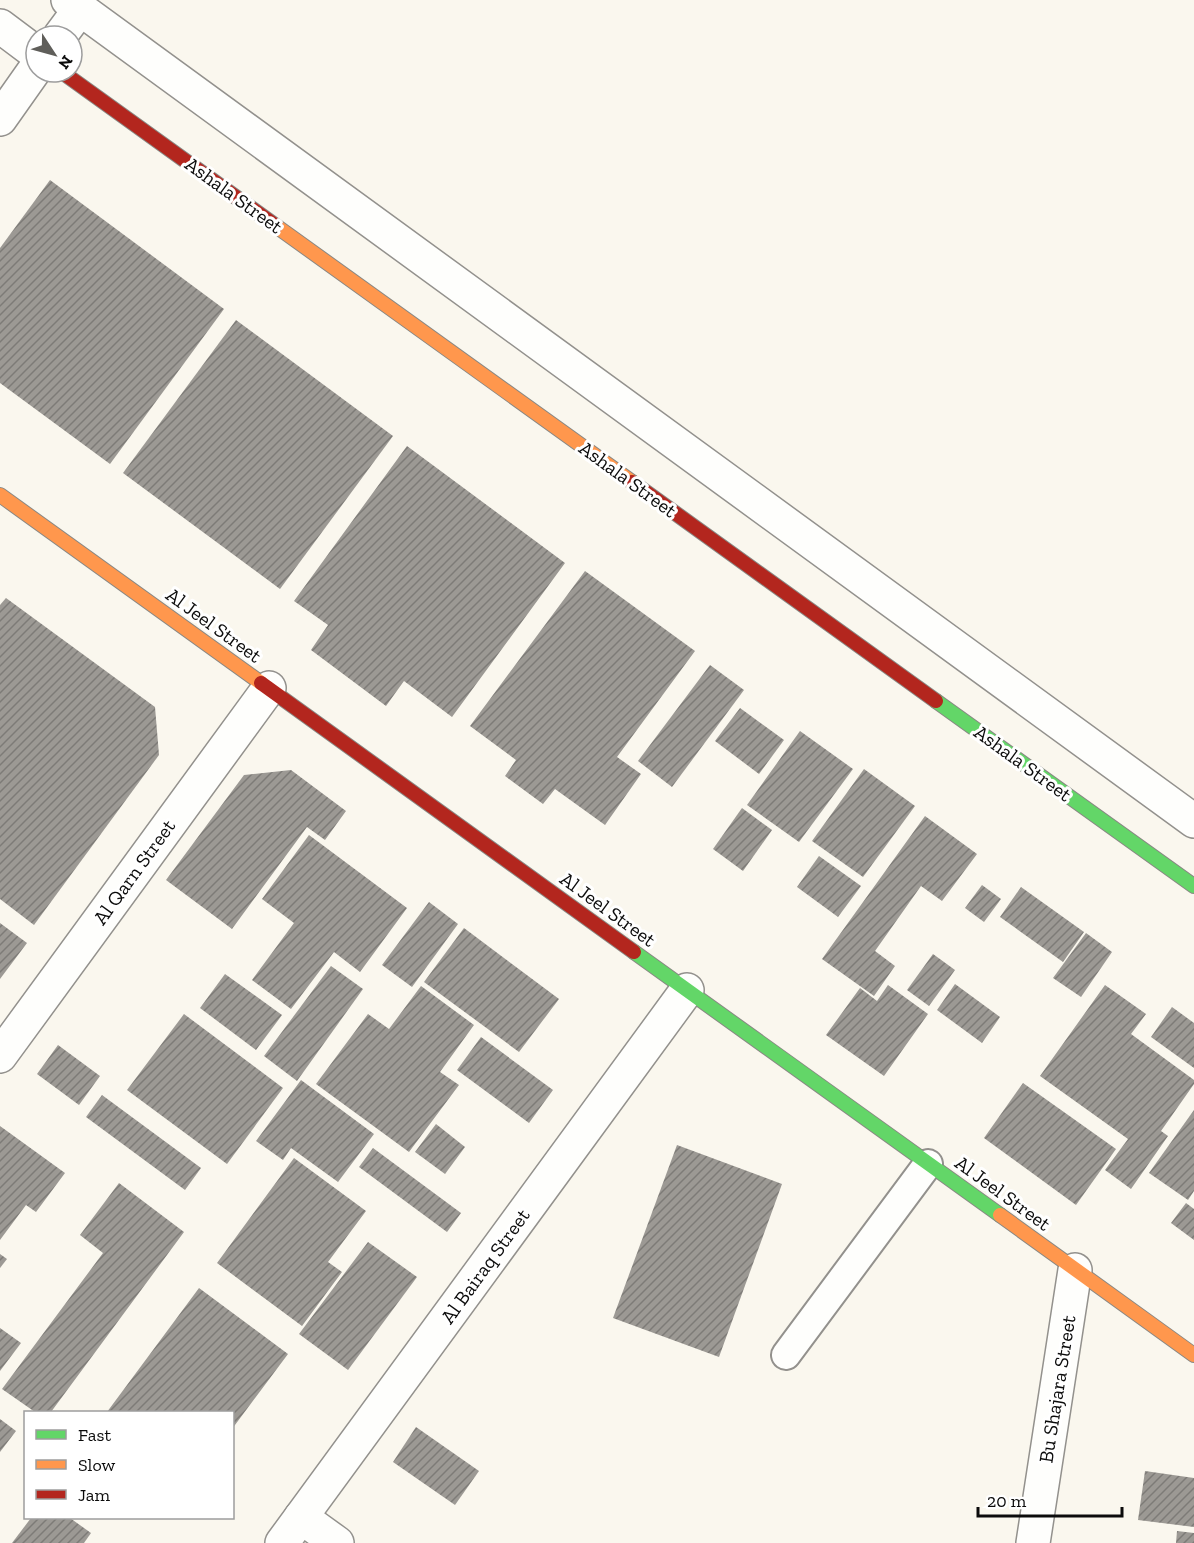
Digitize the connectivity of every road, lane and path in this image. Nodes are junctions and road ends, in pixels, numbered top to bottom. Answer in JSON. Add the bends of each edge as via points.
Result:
{"nodes":[{"id":1,"x":74,"y":4,"type":"edge"},
{"id":2,"x":65,"y":24,"type":"edge"},
{"id":3,"x":0,"y":26,"type":"edge"},
{"id":4,"x":24,"y":44,"type":"edge"},
{"id":5,"x":25,"y":84,"type":"edge"},
{"id":6,"x":79,"y":84,"type":"edge"},
{"id":7,"x":0,"y":119,"type":"edge"},
{"id":8,"x":0,"y":495,"type":"edge"},
{"id":9,"x":269,"y":688,"type":"junction"},
{"id":10,"x":1194,"y":821,"type":"edge"},
{"id":11,"x":1194,"y":886,"type":"edge"},
{"id":12,"x":687,"y":990,"type":"junction"},
{"id":13,"x":0,"y":1056,"type":"edge"},
{"id":14,"x":928,"y":1164,"type":"junction"},
{"id":15,"x":1075,"y":1270,"type":"junction"},
{"id":16,"x":786,"y":1355,"type":"dead end"},
{"id":17,"x":1194,"y":1355,"type":"edge"},
{"id":18,"x":301,"y":1517,"type":"junction"},
{"id":19,"x":282,"y":1543,"type":"edge"},
{"id":20,"x":337,"y":1543,"type":"edge"},
{"id":21,"x":1033,"y":1543,"type":"edge"}],
"edges":[{"from":1,"to":2,"type":"street"},
{"from":1,"to":10,"type":"street"},
{"from":3,"to":4,"type":"street"},
{"from":5,"to":7,"type":"street"},
{"from":6,"to":11,"type":"street","name":"Ashala Street"},
{"from":8,"to":9,"type":"street","name":"Al Jeel Street"},
{"from":9,"to":12,"type":"street","name":"Al Jeel Street"},
{"from":9,"to":13,"type":"street","name":"Al Qarn Street"},
{"from":12,"to":14,"type":"street","name":"Al Jeel Street"},
{"from":12,"to":18,"type":"street","name":"Al Bairaq Street"},
{"from":14,"to":15,"type":"street","name":"Al Jeel Street"},
{"from":14,"to":16,"type":"lane"},
{"from":15,"to":17,"type":"street","name":"Al Jeel Street"},
{"from":15,"to":21,"type":"street","name":"Bu Shajara Street"},
{"from":18,"to":19,"type":"street","name":"Al Bairaq Street"},
{"from":18,"to":20,"type":"street"}]}
